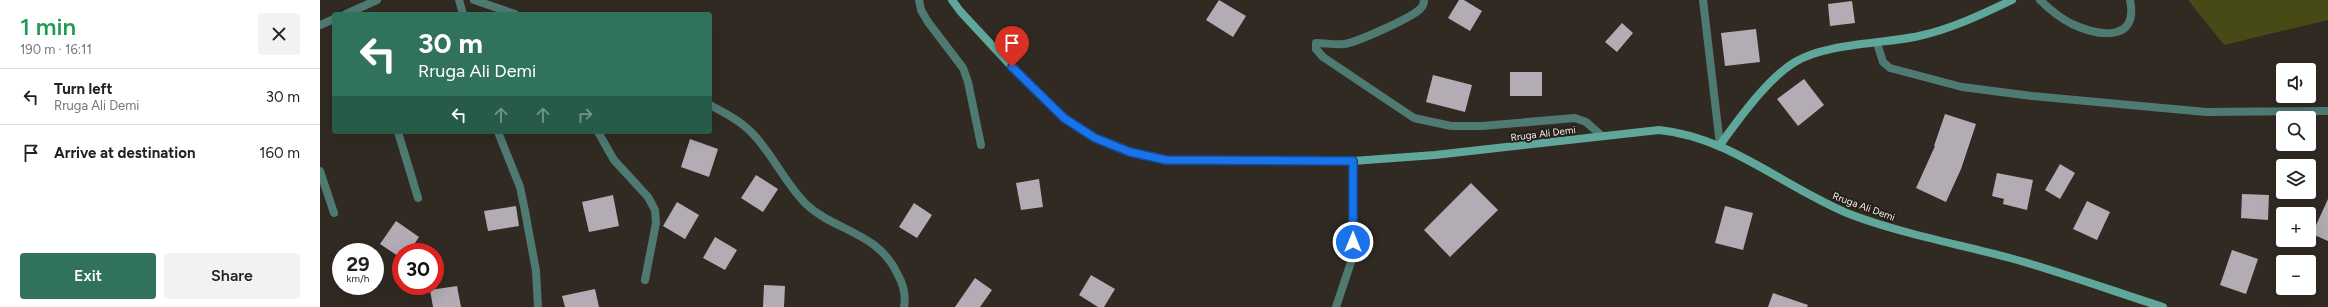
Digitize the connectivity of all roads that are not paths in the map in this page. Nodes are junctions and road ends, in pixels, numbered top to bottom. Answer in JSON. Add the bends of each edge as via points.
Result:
{"nodes":[{"id":1,"x":377,"y":0,"type":"edge"},
{"id":2,"x":459,"y":0,"type":"edge"},
{"id":3,"x":474,"y":0,"type":"edge"},
{"id":4,"x":919,"y":0,"type":"edge"},
{"id":5,"x":952,"y":0,"type":"edge"},
{"id":6,"x":1424,"y":0,"type":"edge"},
{"id":7,"x":1703,"y":0,"type":"edge"},
{"id":8,"x":2012,"y":0,"type":"edge"},
{"id":9,"x":2040,"y":0,"type":"edge"},
{"id":10,"x":2130,"y":0,"type":"edge"},
{"id":11,"x":358,"y":12,"type":"edge"},
{"id":12,"x":462,"y":12,"type":"edge"},
{"id":13,"x":509,"y":12,"type":"edge"},
{"id":14,"x":332,"y":20,"type":"edge"},
{"id":15,"x":320,"y":25,"type":"edge"},
{"id":16,"x":1877,"y":43,"type":"junction"},
{"id":17,"x":712,"y":106,"type":"edge"},
{"id":18,"x":2328,"y":111,"type":"edge"},
{"id":19,"x":399,"y":134,"type":"edge"},
{"id":20,"x":499,"y":134,"type":"edge"},
{"id":21,"x":599,"y":134,"type":"edge"},
{"id":22,"x":1602,"y":136,"type":"junction"},
{"id":23,"x":981,"y":145,"type":"dead end"},
{"id":24,"x":1720,"y":145,"type":"junction"},
{"id":25,"x":1353,"y":161,"type":"junction"},
{"id":26,"x":320,"y":171,"type":"edge"},
{"id":27,"x":418,"y":198,"type":"dead end"},
{"id":28,"x":334,"y":213,"type":"dead end"},
{"id":29,"x":645,"y":280,"type":"dead end"},
{"id":30,"x":538,"y":307,"type":"edge"},
{"id":31,"x":904,"y":307,"type":"edge"},
{"id":32,"x":1336,"y":307,"type":"edge"},
{"id":33,"x":2163,"y":307,"type":"edge"}],
"edges":[{"from":1,"to":11,"type":"street"},
{"from":2,"to":12,"type":"street"},
{"from":3,"to":13,"type":"street"},
{"from":4,"to":23,"type":"street","via":[[928,22],[963,68]]},
{"from":5,"to":25,"type":"main road","name":"Rruga Ali Demi","via":[[1012,67],[1064,118],[1095,138],[1130,152],[1166,160]]},
{"from":6,"to":22,"type":"street","via":[[1421,8],[1409,17],[1365,39],[1344,44],[1316,43],[1316,49],[1323,57],[1414,118],[1458,126],[1574,118],[1586,122]]},
{"from":7,"to":24,"type":"street"},
{"from":8,"to":16,"type":"main road","via":[[1958,24],[1920,36]]},
{"from":9,"to":10,"type":"street","via":[[2072,24],[2108,34],[2119,33],[2126,28],[2130,21]]},
{"from":14,"to":15,"type":"street"},
{"from":16,"to":18,"type":"street","via":[[1883,62],[1890,68],[1962,87],[2206,112]]},
{"from":16,"to":24,"type":"main road","via":[[1828,50],[1794,62],[1758,97]]},
{"from":17,"to":31,"type":"street","via":[[738,121],[752,134],[807,204],[860,235],[880,250],[894,265],[902,284]]},
{"from":19,"to":27,"type":"street"},
{"from":20,"to":30,"type":"street","via":[[520,187],[536,271]]},
{"from":21,"to":29,"type":"street","via":[[614,160],[648,197],[655,210],[656,223]]},
{"from":22,"to":24,"type":"main road","name":"Rruga Ali Demi","via":[[1659,130],[1687,134]]},
{"from":22,"to":25,"type":"main road","name":"Rruga Ali Demi","via":[[1435,155]]},
{"from":24,"to":33,"type":"main road","name":"Rruga Ali Demi","via":[[1818,199],[1852,214],[1885,226],[2012,258]]},
{"from":25,"to":32,"type":"street","via":[[1353,256]]},
{"from":26,"to":28,"type":"street"}]}
